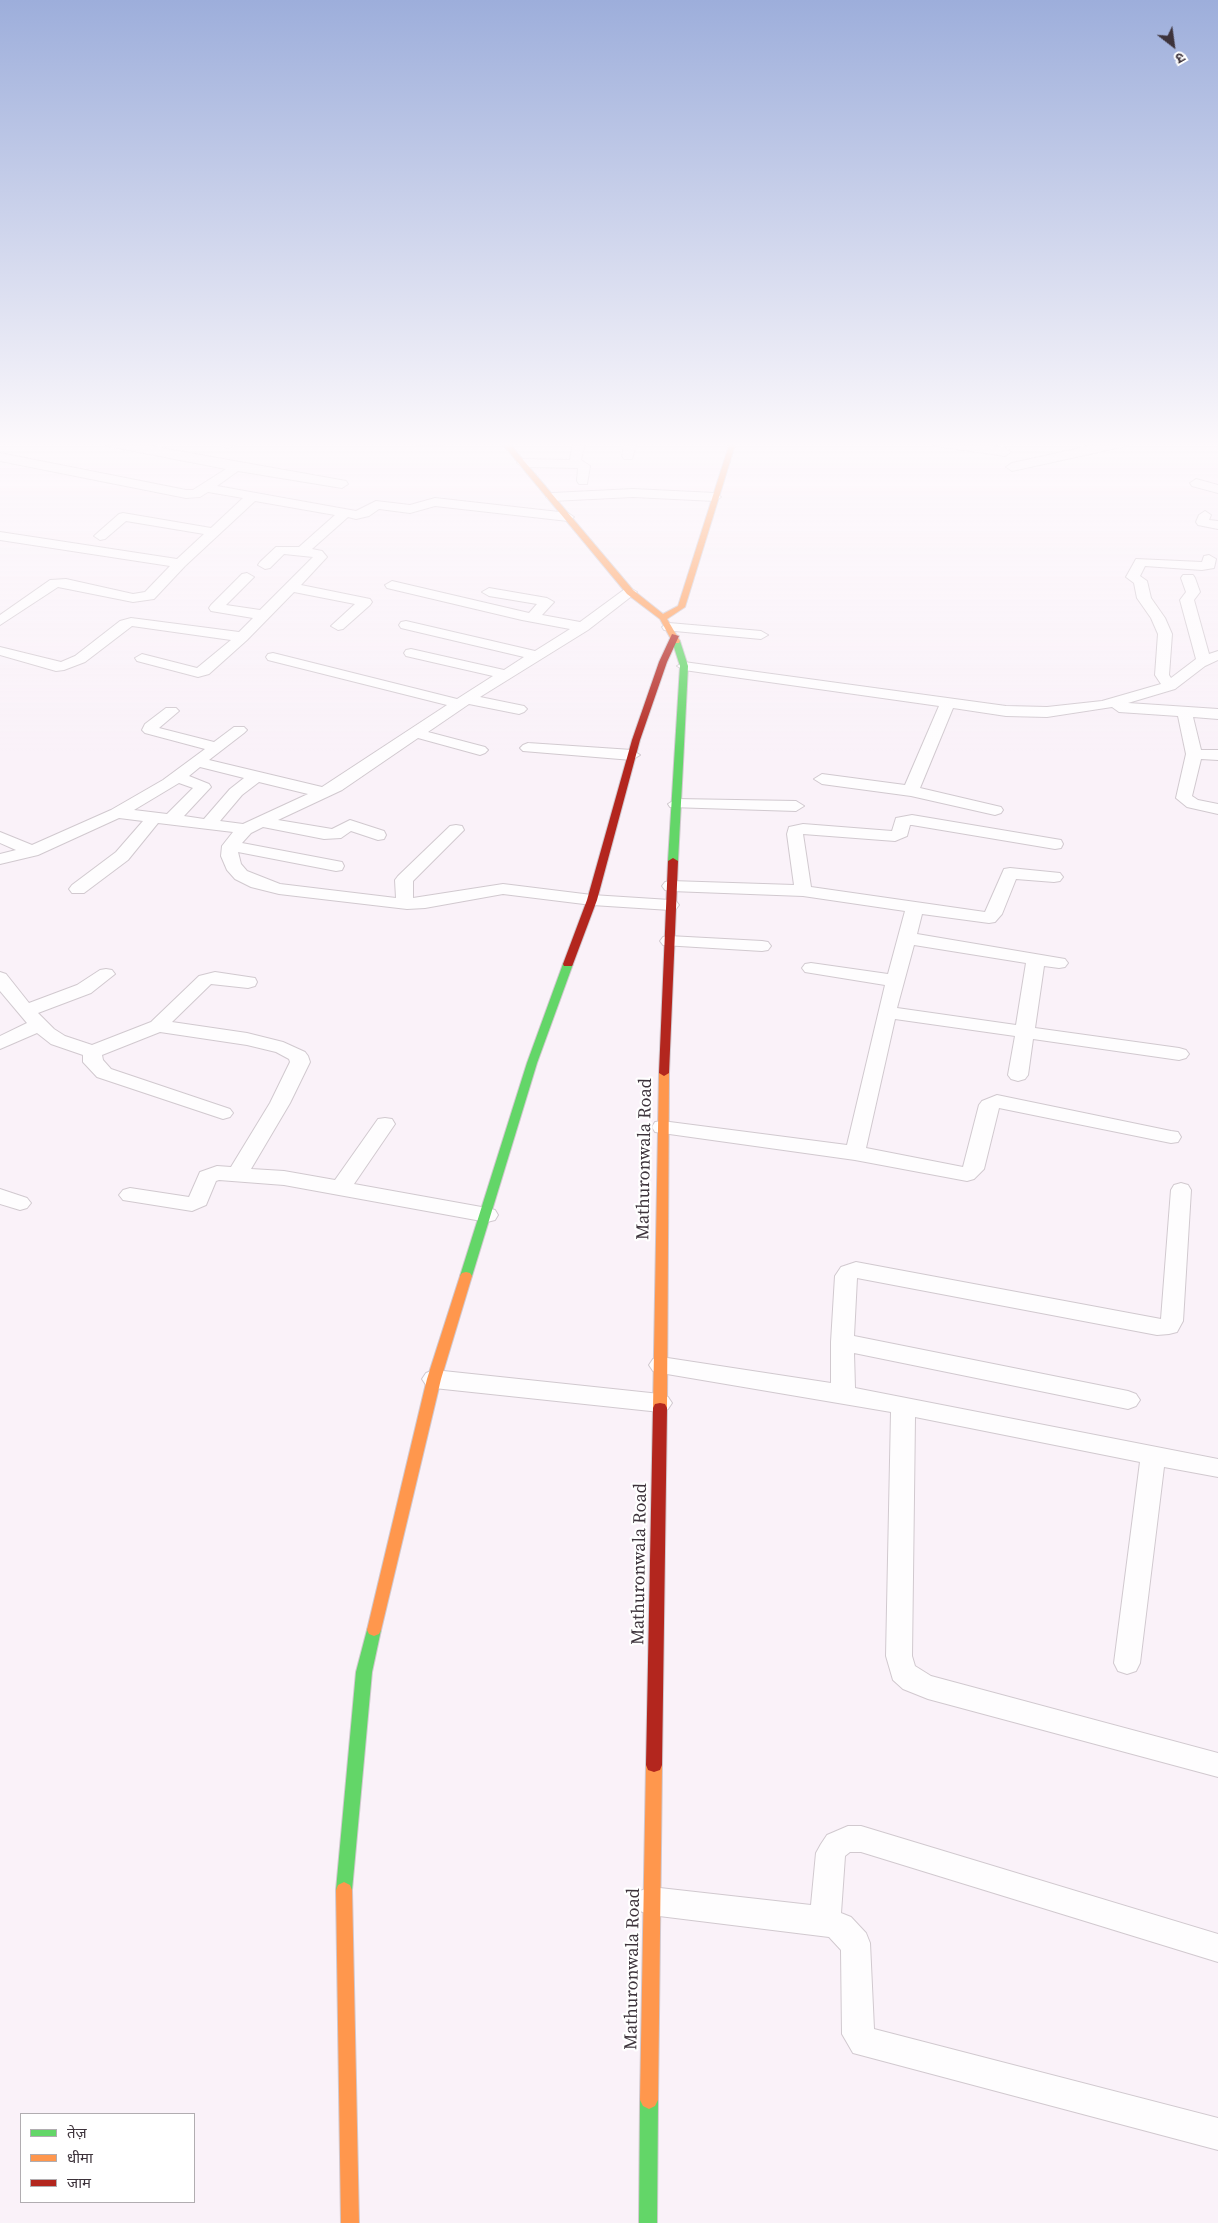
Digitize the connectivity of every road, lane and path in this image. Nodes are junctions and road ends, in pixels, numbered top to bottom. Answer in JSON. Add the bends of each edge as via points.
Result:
{"nodes":[{"id":1,"x":65,"y":546,"type":"edge"},
{"id":2,"x":198,"y":546,"type":"edge"},
{"id":3,"x":308,"y":546,"type":"edge"},
{"id":4,"x":592,"y":546,"type":"edge"},
{"id":5,"x":700,"y":546,"type":"edge"},
{"id":6,"x":302,"y":551,"type":"junction"},
{"id":7,"x":1209,"y":559,"type":"dead end"},
{"id":8,"x":180,"y":563,"type":"junction"},
{"id":9,"x":265,"y":565,"type":"dead end"},
{"id":10,"x":247,"y":577,"type":"dead end"},
{"id":11,"x":1188,"y":578,"type":"dead end"},
{"id":12,"x":392,"y":585,"type":"dead end"},
{"id":13,"x":290,"y":588,"type":"junction"},
{"id":14,"x":489,"y":592,"type":"dead end"},
{"id":15,"x":630,"y":592,"type":"junction"},
{"id":16,"x":264,"y":615,"type":"junction"},
{"id":17,"x":532,"y":618,"type":"junction"},
{"id":18,"x":0,"y":621,"type":"edge"},
{"id":19,"x":338,"y":626,"type":"dead end"},
{"id":20,"x":406,"y":626,"type":"dead end"},
{"id":21,"x":583,"y":627,"type":"junction"},
{"id":22,"x":669,"y":627,"type":"junction"},
{"id":23,"x":761,"y":635,"type":"dead end"},
{"id":24,"x":242,"y":637,"type":"junction"},
{"id":25,"x":0,"y":651,"type":"edge"},
{"id":26,"x":411,"y":653,"type":"dead end"},
{"id":27,"x":1218,"y":655,"type":"edge"},
{"id":28,"x":538,"y":656,"type":"junction"},
{"id":29,"x":273,"y":657,"type":"dead end"},
{"id":30,"x":142,"y":658,"type":"dead end"},
{"id":31,"x":1204,"y":661,"type":"junction"},
{"id":32,"x":684,"y":666,"type":"junction"},
{"id":33,"x":508,"y":674,"type":"junction"},
{"id":34,"x":1170,"y":686,"type":"junction"},
{"id":35,"x":463,"y":701,"type":"junction"},
{"id":36,"x":948,"y":703,"type":"junction"},
{"id":37,"x":1102,"y":705,"type":"junction"},
{"id":38,"x":519,"y":709,"type":"dead end"},
{"id":39,"x":171,"y":712,"type":"dead end"},
{"id":40,"x":1185,"y":713,"type":"junction"},
{"id":41,"x":1218,"y":714,"type":"edge"},
{"id":42,"x":239,"y":730,"type":"dead end"},
{"id":43,"x":416,"y":733,"type":"junction"},
{"id":44,"x":217,"y":747,"type":"junction"},
{"id":45,"x":528,"y":748,"type":"dead end"},
{"id":46,"x":480,"y":750,"type":"dead end"},
{"id":47,"x":1194,"y":754,"type":"junction"},
{"id":48,"x":632,"y":755,"type":"junction"},
{"id":49,"x":1218,"y":755,"type":"edge"},
{"id":50,"x":199,"y":762,"type":"junction"},
{"id":51,"x":256,"y":776,"type":"junction"},
{"id":52,"x":178,"y":777,"type":"junction"},
{"id":53,"x":822,"y":779,"type":"dead end"},
{"id":54,"x":911,"y":791,"type":"junction"},
{"id":55,"x":325,"y":792,"type":"junction"},
{"id":56,"x":676,"y":804,"type":"junction"},
{"id":57,"x":796,"y":806,"type":"dead end"},
{"id":58,"x":1218,"y":809,"type":"edge"},
{"id":59,"x":995,"y":810,"type":"dead end"},
{"id":60,"x":118,"y":813,"type":"junction"},
{"id":61,"x":163,"y":819,"type":"junction"},
{"id":62,"x":262,"y":822,"type":"junction"},
{"id":63,"x":208,"y":825,"type":"junction"},
{"id":64,"x":245,"y":830,"type":"junction"},
{"id":65,"x":456,"y":830,"type":"dead end"},
{"id":66,"x":378,"y":835,"type":"dead end"},
{"id":67,"x":0,"y":837,"type":"edge"},
{"id":68,"x":1056,"y":844,"type":"dead end"},
{"id":69,"x":230,"y":846,"type":"junction"},
{"id":70,"x":32,"y":851,"type":"junction"},
{"id":71,"x":0,"y":859,"type":"edge"},
{"id":72,"x":336,"y":866,"type":"dead end"},
{"id":73,"x":1054,"y":877,"type":"dead end"},
{"id":74,"x":671,"y":886,"type":"junction"},
{"id":75,"x":78,"y":889,"type":"dead end"},
{"id":76,"x":803,"y":891,"type":"junction"},
{"id":77,"x":592,"y":900,"type":"junction"},
{"id":78,"x":402,"y":903,"type":"junction"},
{"id":79,"x":670,"y":905,"type":"junction"},
{"id":80,"x":916,"y":907,"type":"junction"},
{"id":81,"x":906,"y":938,"type":"junction"},
{"id":82,"x":669,"y":941,"type":"junction"},
{"id":83,"x":762,"y":946,"type":"dead end"},
{"id":84,"x":1036,"y":960,"type":"junction"},
{"id":85,"x":1059,"y":964,"type":"dead end"},
{"id":86,"x":811,"y":968,"type":"dead end"},
{"id":87,"x":106,"y":974,"type":"dead end"},
{"id":88,"x":0,"y":978,"type":"edge"},
{"id":89,"x":895,"y":981,"type":"junction"},
{"id":90,"x":248,"y":982,"type":"dead end"},
{"id":91,"x":26,"y":1011,"type":"junction"},
{"id":92,"x":887,"y":1012,"type":"junction"},
{"id":93,"x":39,"y":1025,"type":"junction"},
{"id":94,"x":158,"y":1026,"type":"junction"},
{"id":95,"x":1025,"y":1032,"type":"junction"},
{"id":96,"x":0,"y":1043,"type":"edge"},
{"id":97,"x":92,"y":1052,"type":"junction"},
{"id":98,"x":1179,"y":1054,"type":"dead end"},
{"id":99,"x":1018,"y":1074,"type":"dead end"},
{"id":100,"x":224,"y":1113,"type":"dead end"},
{"id":101,"x":385,"y":1124,"type":"dead end"},
{"id":102,"x":662,"y":1127,"type":"junction"},
{"id":103,"x":1171,"y":1137,"type":"dead end"},
{"id":104,"x":855,"y":1153,"type":"junction"},
{"id":105,"x":237,"y":1174,"type":"junction"},
{"id":106,"x":341,"y":1188,"type":"junction"},
{"id":107,"x":1181,"y":1190,"type":"dead end"},
{"id":108,"x":130,"y":1195,"type":"dead end"},
{"id":109,"x":0,"y":1196,"type":"edge"},
{"id":110,"x":20,"y":1203,"type":"dead end"},
{"id":111,"x":486,"y":1215,"type":"junction"},
{"id":112,"x":842,"y":1342,"type":"junction"},
{"id":113,"x":661,"y":1365,"type":"junction"},
{"id":114,"x":434,"y":1379,"type":"junction"},
{"id":115,"x":843,"y":1394,"type":"junction"},
{"id":116,"x":1128,"y":1400,"type":"dead end"},
{"id":117,"x":660,"y":1403,"type":"junction"},
{"id":118,"x":903,"y":1407,"type":"junction"},
{"id":119,"x":1154,"y":1456,"type":"junction"},
{"id":120,"x":1218,"y":1468,"type":"edge"},
{"id":121,"x":1127,"y":1662,"type":"dead end"},
{"id":122,"x":1218,"y":1765,"type":"edge"},
{"id":123,"x":651,"y":1901,"type":"junction"},
{"id":124,"x":825,"y":1921,"type":"junction"},
{"id":125,"x":1218,"y":1948,"type":"edge"},
{"id":126,"x":1218,"y":2134,"type":"edge"},
{"id":127,"x":350,"y":2223,"type":"edge"},
{"id":128,"x":648,"y":2223,"type":"edge"}],
"edges":[{"from":1,"to":8,"type":"street"},
{"from":2,"to":8,"type":"street"},
{"from":3,"to":6,"type":"street"},
{"from":4,"to":15,"type":"street"},
{"from":5,"to":22,"type":"street","via":[[681,607]]},
{"from":6,"to":9,"type":"street","via":[[280,550]]},
{"from":6,"to":13,"type":"street","via":[[320,557]]},
{"from":7,"to":34,"type":"street","via":[[1209,565],[1202,566],[1141,562],[1133,577],[1141,582],[1144,598],[1165,634],[1162,675]]},
{"from":8,"to":18,"type":"street","via":[[144,598],[56,583]]},
{"from":10,"to":16,"type":"street","via":[[216,608]]},
{"from":11,"to":31,"type":"street","via":[[1193,592],[1187,600]]},
{"from":12,"to":17,"type":"street"},
{"from":13,"to":16,"type":"street"},
{"from":13,"to":19,"type":"street","via":[[365,602]]},
{"from":14,"to":17,"type":"street","via":[[548,602]]},
{"from":15,"to":21,"type":"street"},
{"from":15,"to":22,"type":"street"},
{"from":16,"to":24,"type":"street"},
{"from":17,"to":21,"type":"street"},
{"from":20,"to":28,"type":"street"},
{"from":21,"to":28,"type":"street"},
{"from":22,"to":23,"type":"street"},
{"from":22,"to":32,"type":"street"},
{"from":22,"to":48,"type":"street","via":[[663,662]]},
{"from":24,"to":25,"type":"street","via":[[131,622],[64,666],[56,667]]},
{"from":24,"to":30,"type":"street","via":[[202,672]]},
{"from":26,"to":33,"type":"street"},
{"from":27,"to":31,"type":"street"},
{"from":28,"to":33,"type":"street"},
{"from":29,"to":35,"type":"street"},
{"from":31,"to":34,"type":"street"},
{"from":32,"to":36,"type":"street"},
{"from":32,"to":56,"type":"street","name":"Mathuronwala Road"},
{"from":33,"to":35,"type":"street"},
{"from":34,"to":37,"type":"street"},
{"from":35,"to":38,"type":"street"},
{"from":35,"to":43,"type":"street"},
{"from":36,"to":37,"type":"street","via":[[1026,712]]},
{"from":36,"to":54,"type":"street"},
{"from":37,"to":40,"type":"street"},
{"from":39,"to":44,"type":"street","via":[[150,730]]},
{"from":40,"to":41,"type":"street"},
{"from":40,"to":47,"type":"street"},
{"from":42,"to":44,"type":"street"},
{"from":43,"to":46,"type":"street"},
{"from":43,"to":55,"type":"street"},
{"from":44,"to":50,"type":"street"},
{"from":45,"to":48,"type":"street"},
{"from":47,"to":49,"type":"street"},
{"from":47,"to":58,"type":"street","via":[[1184,798],[1193,804]]},
{"from":48,"to":77,"type":"street"},
{"from":50,"to":51,"type":"street"},
{"from":50,"to":52,"type":"street"},
{"from":51,"to":55,"type":"street"},
{"from":51,"to":63,"type":"street","via":[[236,792]]},
{"from":52,"to":60,"type":"street"},
{"from":52,"to":61,"type":"street","via":[[203,787]]},
{"from":53,"to":54,"type":"street"},
{"from":54,"to":59,"type":"street"},
{"from":55,"to":62,"type":"street"},
{"from":56,"to":57,"type":"street"},
{"from":56,"to":74,"type":"street","name":"Mathuronwala Road"},
{"from":60,"to":61,"type":"street"},
{"from":60,"to":70,"type":"street"},
{"from":61,"to":63,"type":"street"},
{"from":61,"to":75,"type":"street"},
{"from":62,"to":64,"type":"street"},
{"from":62,"to":66,"type":"street","via":[[324,834],[335,834],[350,825]]},
{"from":63,"to":64,"type":"street"},
{"from":64,"to":69,"type":"street"},
{"from":65,"to":78,"type":"street","via":[[404,880],[406,896]]},
{"from":67,"to":70,"type":"street"},
{"from":68,"to":76,"type":"street","via":[[912,820],[902,821],[899,834],[890,836],[798,829],[795,834]]},
{"from":69,"to":72,"type":"street"},
{"from":69,"to":78,"type":"street","via":[[233,866],[257,883],[279,889]]},
{"from":70,"to":71,"type":"street"},
{"from":73,"to":80,"type":"street","via":[[1010,872],[989,918]]},
{"from":74,"to":76,"type":"street"},
{"from":74,"to":79,"type":"street","name":"Mathuronwala Road"},
{"from":76,"to":80,"type":"street"},
{"from":77,"to":78,"type":"street","via":[[488,890],[425,903]]},
{"from":77,"to":79,"type":"street"},
{"from":77,"to":111,"type":"street","via":[[532,1063]]},
{"from":79,"to":82,"type":"street","name":"Mathuronwala Road"},
{"from":80,"to":81,"type":"street"},
{"from":81,"to":84,"type":"street"},
{"from":81,"to":89,"type":"street"},
{"from":82,"to":83,"type":"street"},
{"from":82,"to":102,"type":"street","name":"Mathuronwala Road"},
{"from":84,"to":85,"type":"street"},
{"from":84,"to":95,"type":"street"},
{"from":86,"to":89,"type":"street"},
{"from":87,"to":91,"type":"street","via":[[84,989]]},
{"from":88,"to":91,"type":"street"},
{"from":89,"to":92,"type":"street"},
{"from":90,"to":94,"type":"street","via":[[205,980]]},
{"from":91,"to":93,"type":"street"},
{"from":92,"to":95,"type":"street"},
{"from":92,"to":104,"type":"street"},
{"from":93,"to":96,"type":"street"},
{"from":93,"to":97,"type":"street","via":[[58,1040]]},
{"from":94,"to":97,"type":"street"},
{"from":94,"to":105,"type":"street","via":[[247,1039],[283,1048],[298,1056],[300,1062],[280,1103]]},
{"from":95,"to":98,"type":"street"},
{"from":95,"to":99,"type":"street"},
{"from":97,"to":100,"type":"street","via":[[93,1062],[104,1073]]},
{"from":101,"to":106,"type":"street"},
{"from":102,"to":104,"type":"street"},
{"from":102,"to":113,"type":"street","name":"Mathuronwala Road"},
{"from":103,"to":104,"type":"street","via":[[996,1101],[990,1105],[974,1170],[967,1174]]},
{"from":105,"to":106,"type":"street"},
{"from":105,"to":108,"type":"street","via":[[209,1174],[199,1200],[192,1204]]},
{"from":106,"to":111,"type":"street"},
{"from":107,"to":112,"type":"street","via":[[1172,1321],[1169,1326],[1157,1327],[856,1270],[846,1276]]},
{"from":109,"to":110,"type":"street"},
{"from":111,"to":114,"type":"street"},
{"from":112,"to":115,"type":"street"},
{"from":112,"to":116,"type":"street"},
{"from":113,"to":115,"type":"street"},
{"from":113,"to":117,"type":"street","name":"Mathuronwala Road"},
{"from":114,"to":117,"type":"street"},
{"from":114,"to":127,"type":"street","via":[[364,1672],[351,1801],[344,1892]]},
{"from":115,"to":118,"type":"street"},
{"from":117,"to":123,"type":"street","name":"Mathuronwala Road"},
{"from":118,"to":119,"type":"street"},
{"from":118,"to":122,"type":"street","via":[[899,1656],[903,1672],[913,1681],[928,1687]]},
{"from":119,"to":120,"type":"street"},
{"from":119,"to":121,"type":"street"},
{"from":123,"to":124,"type":"street"},
{"from":123,"to":128,"type":"street","name":"Mathuronwala Road"},
{"from":124,"to":125,"type":"street","via":[[831,1853],[837,1844],[848,1838]]},
{"from":124,"to":126,"type":"street","via":[[840,1927],[855,1943],[858,1955],[858,2034],[864,2042]]}]}
